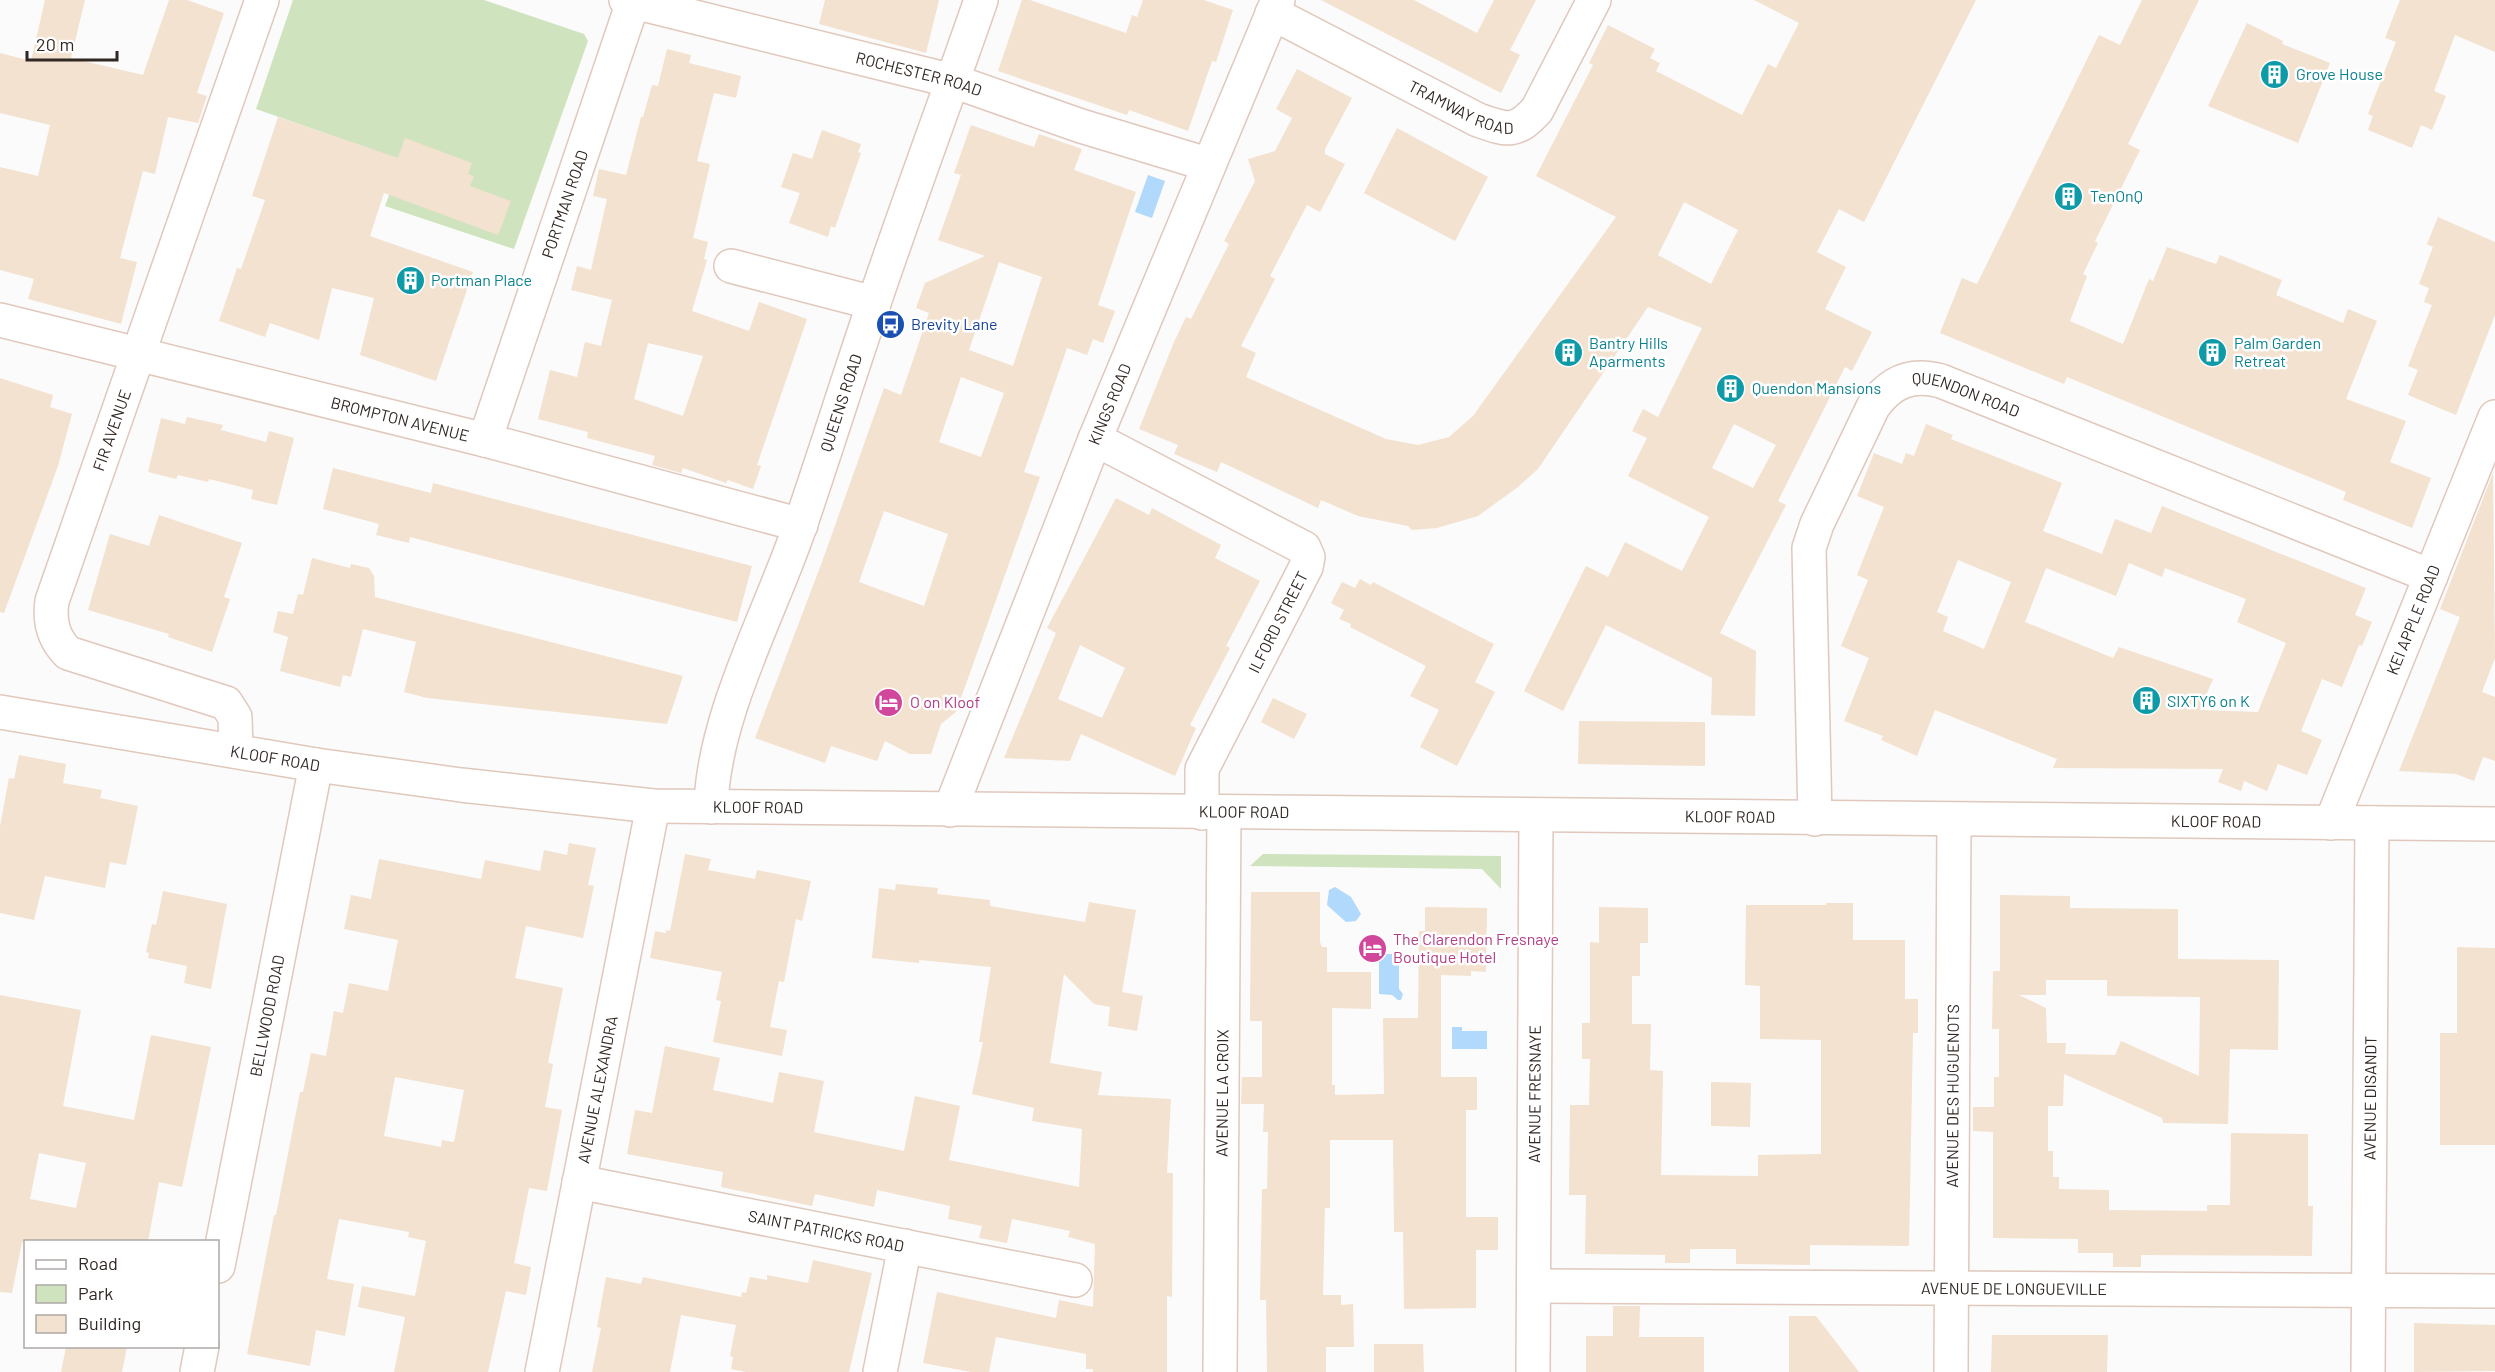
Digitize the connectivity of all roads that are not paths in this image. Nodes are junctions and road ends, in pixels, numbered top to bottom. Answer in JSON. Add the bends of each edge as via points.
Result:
{"nodes":[{"id":1,"x":262,"y":0,"type":"edge"},
{"id":2,"x":981,"y":0,"type":"edge"},
{"id":3,"x":1594,"y":0,"type":"edge"},
{"id":4,"x":629,"y":1,"type":"edge"},
{"id":5,"x":1275,"y":7,"type":"edge"},
{"id":6,"x":953,"y":81,"type":"junction"},
{"id":7,"x":1207,"y":164,"type":"junction"},
{"id":8,"x":731,"y":266,"type":"dead end"},
{"id":9,"x":874,"y":303,"type":"junction"},
{"id":10,"x":0,"y":320,"type":"edge"},
{"id":11,"x":138,"y":355,"type":"junction"},
{"id":12,"x":2495,"y":417,"type":"edge"},
{"id":13,"x":1095,"y":439,"type":"junction"},
{"id":14,"x":485,"y":440,"type":"junction"},
{"id":15,"x":801,"y":525,"type":"junction"},
{"id":16,"x":2431,"y":576,"type":"junction"},
{"id":17,"x":0,"y":711,"type":"edge"},
{"id":18,"x":236,"y":751,"type":"junction"},
{"id":19,"x":316,"y":765,"type":"junction"},
{"id":20,"x":653,"y":806,"type":"junction"},
{"id":21,"x":711,"y":807,"type":"junction"},
{"id":22,"x":950,"y":810,"type":"junction"},
{"id":23,"x":1213,"y":813,"type":"junction"},
{"id":24,"x":1536,"y":816,"type":"junction"},
{"id":25,"x":1815,"y":819,"type":"junction"},
{"id":26,"x":1954,"y":820,"type":"junction"},
{"id":27,"x":2331,"y":823,"type":"junction"},
{"id":28,"x":2372,"y":823,"type":"junction"},
{"id":29,"x":2495,"y":824,"type":"edge"},
{"id":30,"x":579,"y":1182,"type":"junction"},
{"id":31,"x":905,"y":1246,"type":"junction"},
{"id":32,"x":219,"y":1261,"type":"edge"},
{"id":33,"x":1075,"y":1280,"type":"dead end"},
{"id":34,"x":1534,"y":1286,"type":"junction"},
{"id":35,"x":1952,"y":1288,"type":"junction"},
{"id":36,"x":2369,"y":1290,"type":"junction"},
{"id":37,"x":2495,"y":1291,"type":"edge"},
{"id":38,"x":202,"y":1348,"type":"edge"},
{"id":39,"x":197,"y":1372,"type":"edge"},
{"id":40,"x":542,"y":1372,"type":"edge"},
{"id":41,"x":880,"y":1372,"type":"edge"},
{"id":42,"x":1220,"y":1372,"type":"edge"},
{"id":43,"x":1533,"y":1372,"type":"edge"},
{"id":44,"x":1951,"y":1372,"type":"edge"},
{"id":45,"x":2368,"y":1372,"type":"edge"}],
"edges":[{"from":1,"to":11,"type":"street","name":"FIR AVENUE"},
{"from":2,"to":6,"type":"street","name":"QUEENS ROAD"},
{"from":3,"to":5,"type":"street","name":"TRAMWAY ROAD","via":[[1537,110],[1526,122],[1504,130],[1478,120]]},
{"from":4,"to":6,"type":"street","name":"ROCHESTER ROAD"},
{"from":4,"to":14,"type":"street","name":"PORTMAN ROAD"},
{"from":5,"to":7,"type":"street","name":"KINGS ROAD"},
{"from":6,"to":7,"type":"street","name":"ROCHESTER ROAD","via":[[1081,126]]},
{"from":6,"to":9,"type":"street","name":"QUEENS ROAD"},
{"from":7,"to":13,"type":"street","name":"KINGS ROAD"},
{"from":8,"to":9,"type":"street"},
{"from":9,"to":15,"type":"street","name":"QUEENS ROAD"},
{"from":10,"to":11,"type":"street","name":"BROMPTON AVENUE"},
{"from":11,"to":14,"type":"street","name":"BROMPTON AVENUE"},
{"from":11,"to":18,"type":"street","name":"FIR AVENUE","via":[[52,601],[51,623],[62,648],[76,657],[226,703],[235,717]]},
{"from":12,"to":16,"type":"street","name":"KEI APPLE ROAD"},
{"from":13,"to":22,"type":"street","name":"KINGS ROAD"},
{"from":13,"to":23,"type":"street","name":"ILFORD STREET","via":[[1304,548],[1308,557],[1202,768]]},
{"from":14,"to":15,"type":"street","name":"BROMPTON AVENUE"},
{"from":15,"to":21,"type":"street","name":"QUEENS ROAD","via":[[743,673],[718,752]]},
{"from":16,"to":25,"type":"street","name":"QUENDON ROAD","via":[[1941,381],[1925,377],[1894,384],[1873,407],[1816,524],[1809,548]]},
{"from":16,"to":27,"type":"street","name":"KEI APPLE ROAD"},
{"from":17,"to":18,"type":"street","name":"KLOOF ROAD"},
{"from":18,"to":19,"type":"street","name":"KLOOF ROAD"},
{"from":19,"to":20,"type":"street","name":"KLOOF ROAD"},
{"from":19,"to":32,"type":"street","name":"BELLWOOD ROAD"},
{"from":20,"to":21,"type":"street","name":"KLOOF ROAD"},
{"from":20,"to":30,"type":"street","name":"AVENUE ALEXANDRA"},
{"from":21,"to":22,"type":"street","name":"KLOOF ROAD"},
{"from":22,"to":23,"type":"street","name":"KLOOF ROAD"},
{"from":23,"to":24,"type":"street","name":"KLOOF ROAD"},
{"from":23,"to":42,"type":"street","name":"AVENUE LA CROIX"},
{"from":24,"to":25,"type":"street","name":"KLOOF ROAD"},
{"from":24,"to":34,"type":"street","name":"AVENUE FRESNAYE"},
{"from":25,"to":26,"type":"street","name":"KLOOF ROAD"},
{"from":26,"to":27,"type":"street","name":"KLOOF ROAD"},
{"from":26,"to":35,"type":"street","name":"AVENUE DES HUGUENOTS"},
{"from":27,"to":28,"type":"street","name":"KLOOF ROAD"},
{"from":28,"to":29,"type":"street","name":"KLOOF ROAD"},
{"from":28,"to":36,"type":"street","name":"AVENUE DISANDT"},
{"from":30,"to":31,"type":"street","name":"SAINT PATRICKS ROAD"},
{"from":30,"to":40,"type":"street","name":"AVENUE ALEXANDRA"},
{"from":31,"to":33,"type":"street","name":"SAINT PATRICKS ROAD"},
{"from":31,"to":41,"type":"street"},
{"from":34,"to":35,"type":"street","name":"AVENUE DE LONGUEVILLE"},
{"from":34,"to":43,"type":"street","name":"AVENUE FRESNAYE"},
{"from":35,"to":36,"type":"street","name":"AVENUE DE LONGUEVILLE"},
{"from":35,"to":44,"type":"street","name":"AVENUE DES HUGUENOTS"},
{"from":36,"to":37,"type":"street","name":"AVENUE DE LONGUEVILLE"},
{"from":36,"to":45,"type":"street","name":"AVENUE DISANDT"},
{"from":38,"to":39,"type":"street"}]}
